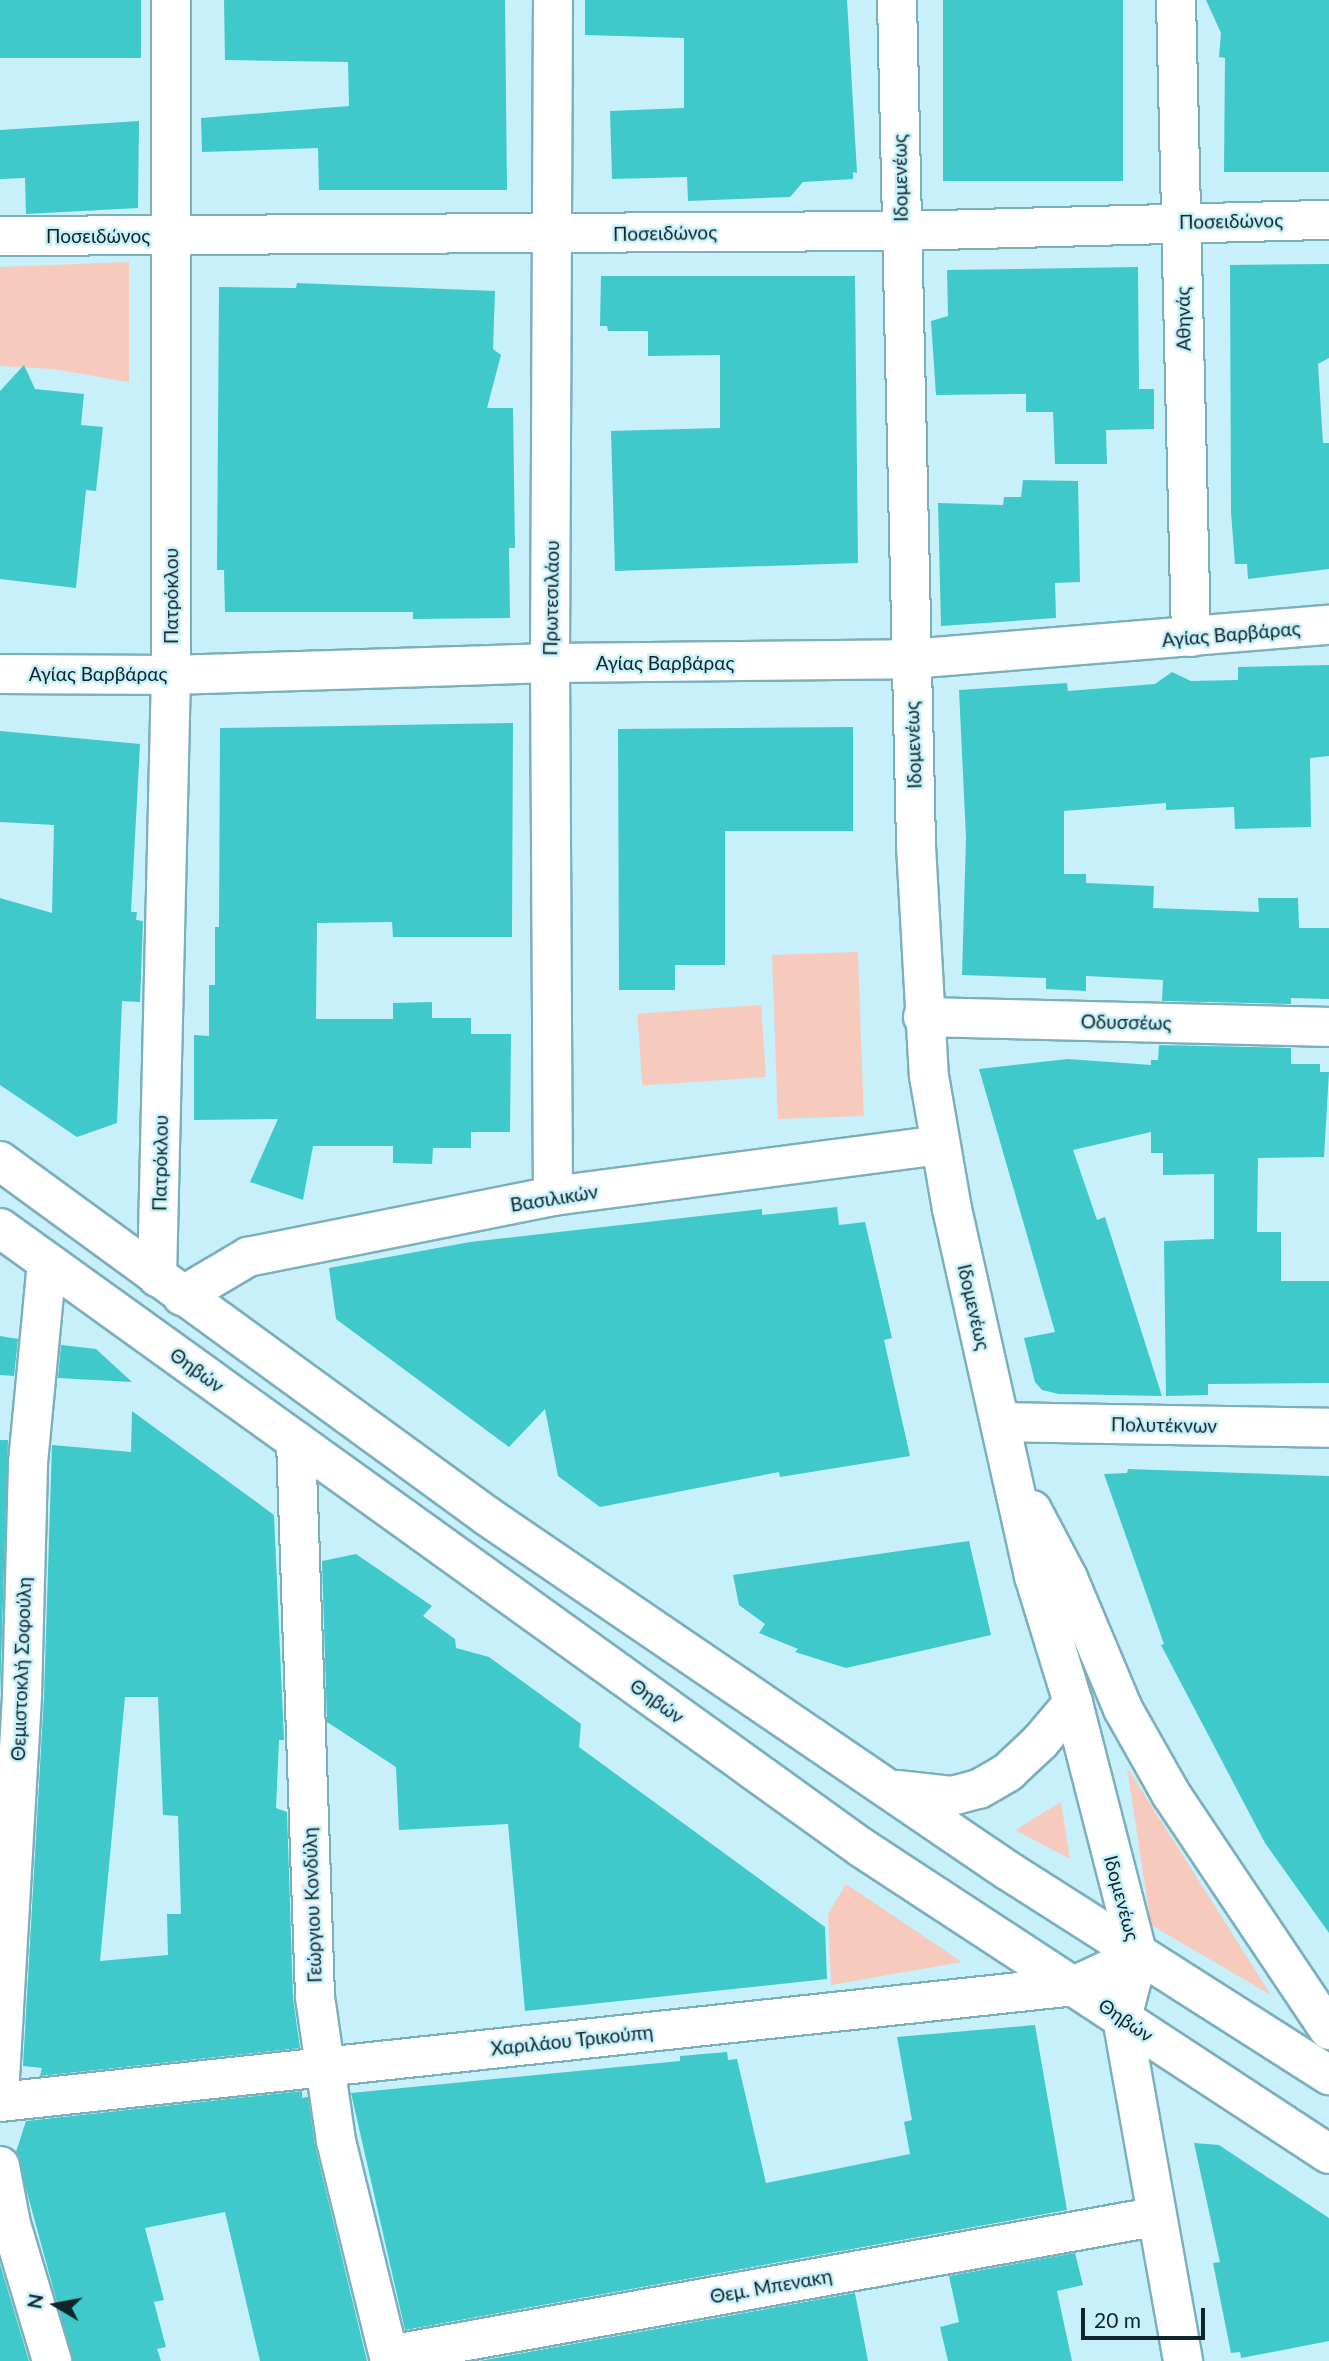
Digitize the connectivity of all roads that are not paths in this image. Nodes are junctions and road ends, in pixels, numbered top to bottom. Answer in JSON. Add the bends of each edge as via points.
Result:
{"nodes":[{"id":1,"x":171,"y":0,"type":"edge"},
{"id":2,"x":553,"y":0,"type":"edge"},
{"id":3,"x":897,"y":0,"type":"edge"},
{"id":4,"x":1176,"y":0,"type":"edge"},
{"id":5,"x":1329,"y":220,"type":"edge"},
{"id":6,"x":1181,"y":222,"type":"junction"},
{"id":7,"x":901,"y":231,"type":"junction"},
{"id":8,"x":554,"y":234,"type":"junction"},
{"id":9,"x":0,"y":236,"type":"edge"},
{"id":10,"x":173,"y":236,"type":"junction"},
{"id":11,"x":1329,"y":625,"type":"edge"},
{"id":12,"x":1191,"y":637,"type":"junction"},
{"id":13,"x":911,"y":659,"type":"junction"},
{"id":14,"x":550,"y":663,"type":"junction"},
{"id":15,"x":0,"y":674,"type":"edge"},
{"id":16,"x":171,"y":675,"type":"junction"},
{"id":17,"x":923,"y":1017,"type":"junction"},
{"id":18,"x":1329,"y":1027,"type":"edge"},
{"id":19,"x":939,"y":1145,"type":"junction"},
{"id":20,"x":0,"y":1161,"type":"edge"},
{"id":21,"x":553,"y":1196,"type":"junction"},
{"id":22,"x":0,"y":1228,"type":"edge"},
{"id":23,"x":47,"y":1262,"type":"junction"},
{"id":24,"x":170,"y":1286,"type":"junction"},
{"id":25,"x":1000,"y":1422,"type":"junction"},
{"id":26,"x":1329,"y":1428,"type":"edge"},
{"id":27,"x":296,"y":1441,"type":"junction"},
{"id":28,"x":1014,"y":1481,"type":"junction"},
{"id":29,"x":1073,"y":1703,"type":"junction"},
{"id":30,"x":895,"y":1790,"type":"junction"},
{"id":31,"x":1138,"y":1956,"type":"junction"},
{"id":32,"x":1074,"y":1986,"type":"junction"},
{"id":33,"x":1122,"y":2018,"type":"junction"},
{"id":34,"x":1329,"y":2030,"type":"edge"},
{"id":35,"x":323,"y":2067,"type":"junction"},
{"id":36,"x":1329,"y":2076,"type":"edge"},
{"id":37,"x":0,"y":2078,"type":"edge"},
{"id":38,"x":0,"y":2102,"type":"edge"},
{"id":39,"x":1329,"y":2154,"type":"edge"},
{"id":40,"x":0,"y":2166,"type":"edge"},
{"id":41,"x":1154,"y":2217,"type":"junction"},
{"id":42,"x":390,"y":2358,"type":"edge"},
{"id":43,"x":52,"y":2361,"type":"edge"},
{"id":44,"x":1183,"y":2361,"type":"edge"}],
"edges":[{"from":1,"to":10,"type":"street","name":"Πατρόκλου"},
{"from":2,"to":8,"type":"street","name":"Πρωτεσιλάου"},
{"from":3,"to":7,"type":"street","name":"Ιδομενέως"},
{"from":4,"to":6,"type":"street","name":"Αθηνάς"},
{"from":5,"to":6,"type":"street","name":"Ποσειδώνος"},
{"from":6,"to":7,"type":"street","name":"Ποσειδώνος"},
{"from":6,"to":12,"type":"street","name":"Αθηνάς"},
{"from":7,"to":8,"type":"street","name":"Ποσειδώνος"},
{"from":7,"to":13,"type":"street","name":"Ιδομενέως"},
{"from":8,"to":10,"type":"street","name":"Ποσειδώνος"},
{"from":8,"to":14,"type":"street","name":"Πρωτεσιλάου"},
{"from":9,"to":10,"type":"street","name":"Ποσειδώνος"},
{"from":10,"to":16,"type":"street","name":"Πατρόκλου"},
{"from":11,"to":12,"type":"street","name":"Αγίας Βαρβάρας"},
{"from":12,"to":13,"type":"street","name":"Αγίας Βαρβάρας"},
{"from":13,"to":14,"type":"street","name":"Αγίας Βαρβάρας"},
{"from":13,"to":17,"type":"street","name":"Ιδομενέως"},
{"from":14,"to":16,"type":"street","name":"Αγίας Βαρβάρας"},
{"from":14,"to":21,"type":"street","name":"Πρωτεσιλάου"},
{"from":15,"to":16,"type":"street","name":"Αγίας Βαρβάρας"},
{"from":16,"to":24,"type":"street","name":"Πατρόκλου"},
{"from":17,"to":18,"type":"street","name":"Οδυσσέως"},
{"from":17,"to":19,"type":"street","name":"Ιδομενέως"},
{"from":19,"to":21,"type":"street","name":"Βασιλικών"},
{"from":19,"to":25,"type":"street","name":"Ιδομενέως"},
{"from":20,"to":24,"type":"street"},
{"from":21,"to":24,"type":"street","name":"Βασιλικών","via":[[248,1256]]},
{"from":22,"to":23,"type":"street","name":"Θηβών"},
{"from":23,"to":27,"type":"street","name":"Θηβών"},
{"from":23,"to":37,"type":"street","name":"Θεμιστοκλή Σοφούλη","via":[[28,1463],[22,1695]]},
{"from":24,"to":30,"type":"street","via":[[488,1516]]},
{"from":25,"to":26,"type":"street","name":"Πολυτέκνων"},
{"from":25,"to":28,"type":"street","name":"Ιδομενέως"},
{"from":27,"to":32,"type":"street","name":"Θηβών","via":[[862,1849]]},
{"from":27,"to":35,"type":"street","name":"Γεώργιου Κονδύλη","via":[[315,1997]]},
{"from":28,"to":29,"type":"street","name":"Ιδομενέως","via":[[1034,1576]]},
{"from":28,"to":34,"type":"street","name":"Ιδομενέως","via":[[1069,1578],[1118,1697],[1171,1794]]},
{"from":29,"to":30,"type":"street","via":[[1008,1772],[979,1789],[952,1796]]},
{"from":29,"to":31,"type":"street","name":"Ιδομενέως"},
{"from":30,"to":31,"type":"street"},
{"from":31,"to":32,"type":"street","name":"Χαριλάου Τρικούπη"},
{"from":31,"to":33,"type":"street","name":"Ιδομενέως"},
{"from":31,"to":36,"type":"street"},
{"from":32,"to":33,"type":"street","name":"Θηβών"},
{"from":32,"to":35,"type":"street","name":"Χαριλάου Τρικούπη"},
{"from":33,"to":39,"type":"street","name":"Θηβών"},
{"from":33,"to":41,"type":"street","name":"Ιδομενέως"},
{"from":35,"to":38,"type":"street","name":"Χαριλάου Τρικούπη"},
{"from":35,"to":42,"type":"street","name":"Γεώργιου Κονδύλη"},
{"from":40,"to":43,"type":"street","via":[[11,2224]]},
{"from":41,"to":42,"type":"street","name":"Θεμ. Μπενακη"},
{"from":41,"to":44,"type":"street","name":"Ιδομενέως"}]}
